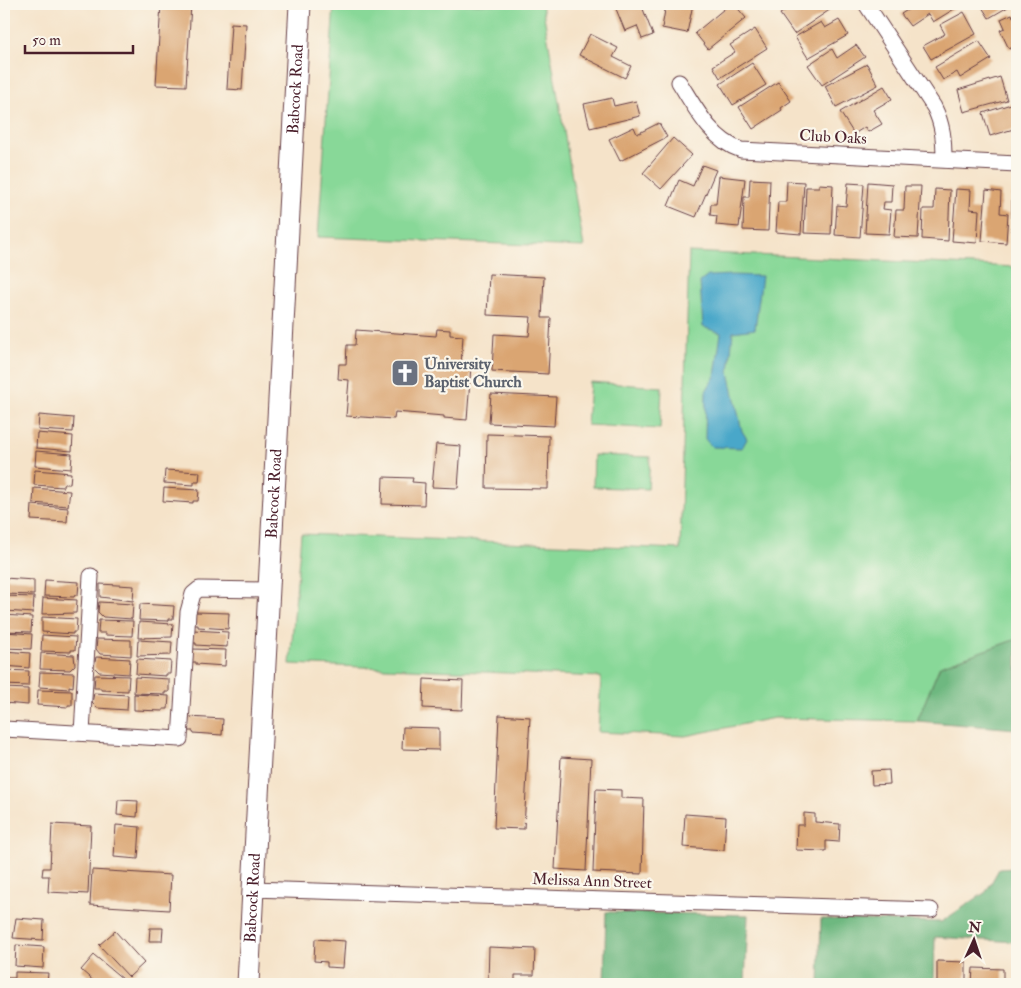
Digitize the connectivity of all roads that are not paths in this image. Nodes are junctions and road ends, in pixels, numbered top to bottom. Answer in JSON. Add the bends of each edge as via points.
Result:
{"nodes":[{"id":1,"x":300,"y":4,"type":"edge"},
{"id":2,"x":866,"y":4,"type":"edge"},
{"id":3,"x":679,"y":82,"type":"dead end"},
{"id":4,"x":944,"y":160,"type":"junction"},
{"id":5,"x":1017,"y":164,"type":"edge"},
{"id":6,"x":91,"y":576,"type":"dead end"},
{"id":7,"x":269,"y":590,"type":"junction"},
{"id":8,"x":4,"y":729,"type":"edge"},
{"id":9,"x":82,"y":734,"type":"junction"},
{"id":10,"x":252,"y":889,"type":"junction"},
{"id":11,"x":931,"y":910,"type":"dead end"},
{"id":12,"x":248,"y":984,"type":"edge"}],
"edges":[{"from":1,"to":7,"type":"main road","name":"Babcock Road"},
{"from":2,"to":4,"type":"street","via":[[934,107],[941,121]]},
{"from":3,"to":4,"type":"street","name":"Club Oaks","via":[[710,128],[723,141],[741,150]]},
{"from":4,"to":5,"type":"street","name":"Club Oaks"},
{"from":6,"to":9,"type":"street"},
{"from":7,"to":9,"type":"street","via":[[199,589],[192,594],[188,612],[180,739]]},
{"from":7,"to":10,"type":"main road","name":"Babcock Road"},
{"from":8,"to":9,"type":"street"},
{"from":10,"to":11,"type":"street","name":"Melissa Ann Street"},
{"from":10,"to":12,"type":"main road","name":"Babcock Road"}]}
